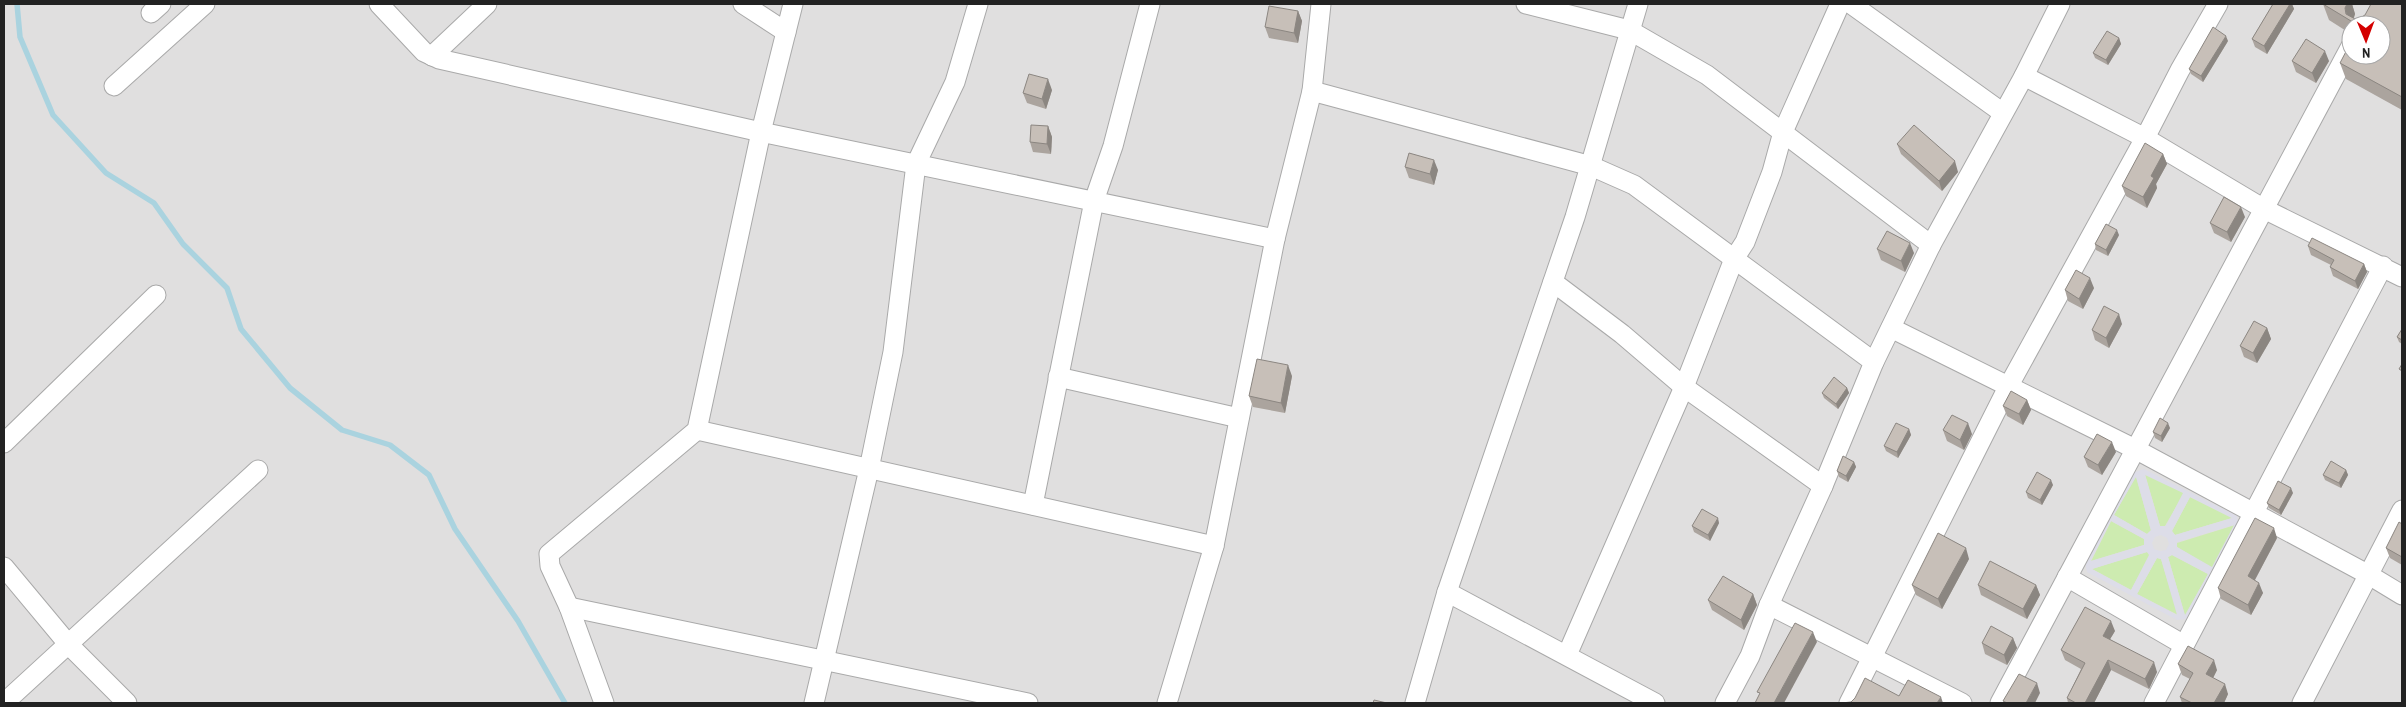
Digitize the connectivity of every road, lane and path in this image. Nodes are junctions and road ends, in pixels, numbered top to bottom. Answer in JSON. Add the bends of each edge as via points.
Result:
{"nodes":[{"id":1,"x":205,"y":4,"type":"edge"},
{"id":2,"x":379,"y":4,"type":"edge"},
{"id":3,"x":487,"y":4,"type":"edge"},
{"id":4,"x":743,"y":4,"type":"edge"},
{"id":5,"x":794,"y":4,"type":"edge"},
{"id":6,"x":978,"y":4,"type":"edge"},
{"id":7,"x":1150,"y":4,"type":"edge"},
{"id":8,"x":1321,"y":4,"type":"edge"},
{"id":9,"x":1526,"y":4,"type":"edge"},
{"id":10,"x":1638,"y":4,"type":"edge"},
{"id":11,"x":1840,"y":4,"type":"edge"},
{"id":12,"x":1851,"y":4,"type":"edge"},
{"id":13,"x":2060,"y":4,"type":"edge"},
{"id":14,"x":2218,"y":4,"type":"edge"},
{"id":15,"x":1628,"y":30,"type":"junction"},
{"id":16,"x":786,"y":32,"type":"junction"},
{"id":17,"x":432,"y":56,"type":"junction"},
{"id":18,"x":2341,"y":65,"type":"edge"},
{"id":19,"x":2024,"y":76,"type":"junction"},
{"id":20,"x":114,"y":86,"type":"dead end"},
{"id":21,"x":1312,"y":91,"type":"junction"},
{"id":22,"x":2003,"y":113,"type":"junction"},
{"id":23,"x":761,"y":132,"type":"junction"},
{"id":24,"x":1783,"y":132,"type":"junction"},
{"id":25,"x":2145,"y":138,"type":"junction"},
{"id":26,"x":916,"y":164,"type":"junction"},
{"id":27,"x":1591,"y":166,"type":"junction"},
{"id":28,"x":1094,"y":202,"type":"junction"},
{"id":29,"x":2264,"y":209,"type":"junction"},
{"id":30,"x":1275,"y":239,"type":"junction"},
{"id":31,"x":1931,"y":246,"type":"junction"},
{"id":32,"x":1734,"y":259,"type":"junction"},
{"id":33,"x":2383,"y":266,"type":"junction"},
{"id":34,"x":2402,"y":277,"type":"edge"},
{"id":35,"x":1553,"y":282,"type":"junction"},
{"id":36,"x":156,"y":295,"type":"dead end"},
{"id":37,"x":1891,"y":328,"type":"junction"},
{"id":38,"x":1874,"y":362,"type":"junction"},
{"id":39,"x":1058,"y":377,"type":"junction"},
{"id":40,"x":1684,"y":387,"type":"junction"},
{"id":41,"x":2008,"y":387,"type":"junction"},
{"id":42,"x":1239,"y":418,"type":"junction"},
{"id":43,"x":697,"y":430,"type":"junction"},
{"id":44,"x":4,"y":443,"type":"edge"},
{"id":45,"x":2135,"y":449,"type":"junction"},
{"id":46,"x":869,"y":468,"type":"junction"},
{"id":47,"x":258,"y":470,"type":"dead end"},
{"id":48,"x":1823,"y":486,"type":"junction"},
{"id":49,"x":1032,"y":506,"type":"junction"},
{"id":50,"x":2402,"y":510,"type":"edge"},
{"id":51,"x":2254,"y":513,"type":"junction"},
{"id":52,"x":1214,"y":546,"type":"junction"},
{"id":53,"x":4,"y":567,"type":"edge"},
{"id":54,"x":2369,"y":575,"type":"junction"},
{"id":55,"x":2066,"y":578,"type":"junction"},
{"id":56,"x":1447,"y":592,"type":"junction"},
{"id":57,"x":2402,"y":595,"type":"edge"},
{"id":58,"x":1769,"y":605,"type":"junction"},
{"id":59,"x":569,"y":607,"type":"junction"},
{"id":60,"x":2184,"y":644,"type":"junction"},
{"id":61,"x":69,"y":645,"type":"junction"},
{"id":62,"x":1567,"y":655,"type":"junction"},
{"id":63,"x":1873,"y":657,"type":"junction"},
{"id":64,"x":823,"y":661,"type":"junction"},
{"id":65,"x":4,"y":703,"type":"edge"},
{"id":66,"x":127,"y":703,"type":"edge"},
{"id":67,"x":604,"y":703,"type":"edge"},
{"id":68,"x":814,"y":703,"type":"edge"},
{"id":69,"x":1028,"y":703,"type":"edge"},
{"id":70,"x":1167,"y":703,"type":"edge"},
{"id":71,"x":1415,"y":703,"type":"edge"},
{"id":72,"x":1655,"y":703,"type":"edge"},
{"id":73,"x":1725,"y":703,"type":"edge"},
{"id":74,"x":1849,"y":703,"type":"edge"},
{"id":75,"x":1962,"y":703,"type":"edge"},
{"id":76,"x":2000,"y":703,"type":"edge"},
{"id":77,"x":2154,"y":703,"type":"edge"},
{"id":78,"x":2302,"y":703,"type":"edge"}],
"edges":[{"from":1,"to":20,"type":"street"},
{"from":2,"to":17,"type":"street","via":[[424,52]]},
{"from":3,"to":17,"type":"street"},
{"from":4,"to":16,"type":"street"},
{"from":5,"to":16,"type":"street"},
{"from":6,"to":26,"type":"street","via":[[955,82]]},
{"from":7,"to":28,"type":"street","via":[[1113,146]]},
{"from":8,"to":21,"type":"street"},
{"from":9,"to":15,"type":"street"},
{"from":10,"to":15,"type":"street"},
{"from":11,"to":24,"type":"street"},
{"from":12,"to":22,"type":"street"},
{"from":13,"to":19,"type":"street"},
{"from":14,"to":25,"type":"street"},
{"from":15,"to":24,"type":"street","via":[[1707,75]]},
{"from":15,"to":27,"type":"street"},
{"from":16,"to":23,"type":"street"},
{"from":17,"to":23,"type":"street"},
{"from":18,"to":29,"type":"street"},
{"from":19,"to":22,"type":"street"},
{"from":19,"to":25,"type":"street"},
{"from":21,"to":27,"type":"street"},
{"from":21,"to":30,"type":"street"},
{"from":22,"to":31,"type":"street"},
{"from":23,"to":26,"type":"street"},
{"from":23,"to":43,"type":"street"},
{"from":24,"to":31,"type":"street"},
{"from":24,"to":32,"type":"street","via":[[1772,172],[1745,242]]},
{"from":25,"to":29,"type":"street"},
{"from":25,"to":41,"type":"street"},
{"from":26,"to":28,"type":"street"},
{"from":26,"to":46,"type":"street","via":[[893,352]]},
{"from":27,"to":32,"type":"street","via":[[1634,185]]},
{"from":27,"to":35,"type":"street"},
{"from":28,"to":30,"type":"street"},
{"from":28,"to":39,"type":"street"},
{"from":29,"to":33,"type":"street"},
{"from":29,"to":45,"type":"street"},
{"from":30,"to":42,"type":"street"},
{"from":31,"to":37,"type":"street"},
{"from":32,"to":38,"type":"street"},
{"from":32,"to":40,"type":"street"},
{"from":33,"to":34,"type":"street"},
{"from":33,"to":51,"type":"street"},
{"from":35,"to":40,"type":"street","via":[[1622,334]]},
{"from":35,"to":56,"type":"street"},
{"from":36,"to":44,"type":"street"},
{"from":37,"to":38,"type":"street"},
{"from":37,"to":41,"type":"street"},
{"from":38,"to":48,"type":"street"},
{"from":39,"to":42,"type":"street"},
{"from":39,"to":49,"type":"street"},
{"from":40,"to":48,"type":"street"},
{"from":40,"to":62,"type":"street"},
{"from":41,"to":45,"type":"street"},
{"from":41,"to":63,"type":"street"},
{"from":42,"to":52,"type":"street"},
{"from":43,"to":46,"type":"street"},
{"from":43,"to":59,"type":"street","via":[[549,554],[550,566]]},
{"from":45,"to":51,"type":"street"},
{"from":45,"to":55,"type":"street"},
{"from":46,"to":49,"type":"street"},
{"from":46,"to":64,"type":"street"},
{"from":47,"to":61,"type":"street"},
{"from":48,"to":58,"type":"street"},
{"from":49,"to":52,"type":"street"},
{"from":50,"to":54,"type":"street"},
{"from":51,"to":54,"type":"street"},
{"from":51,"to":60,"type":"street"},
{"from":52,"to":70,"type":"street"},
{"from":53,"to":61,"type":"street"},
{"from":54,"to":57,"type":"street"},
{"from":54,"to":78,"type":"street"},
{"from":55,"to":60,"type":"street"},
{"from":55,"to":76,"type":"street"},
{"from":56,"to":62,"type":"street"},
{"from":56,"to":71,"type":"street"},
{"from":58,"to":63,"type":"street"},
{"from":58,"to":73,"type":"street","via":[[1750,656]]},
{"from":59,"to":64,"type":"street"},
{"from":59,"to":67,"type":"street"},
{"from":60,"to":77,"type":"street"},
{"from":61,"to":65,"type":"street"},
{"from":61,"to":66,"type":"street"},
{"from":62,"to":72,"type":"street"},
{"from":63,"to":74,"type":"street"},
{"from":63,"to":75,"type":"street"},
{"from":64,"to":68,"type":"street"},
{"from":64,"to":69,"type":"street"}]}
